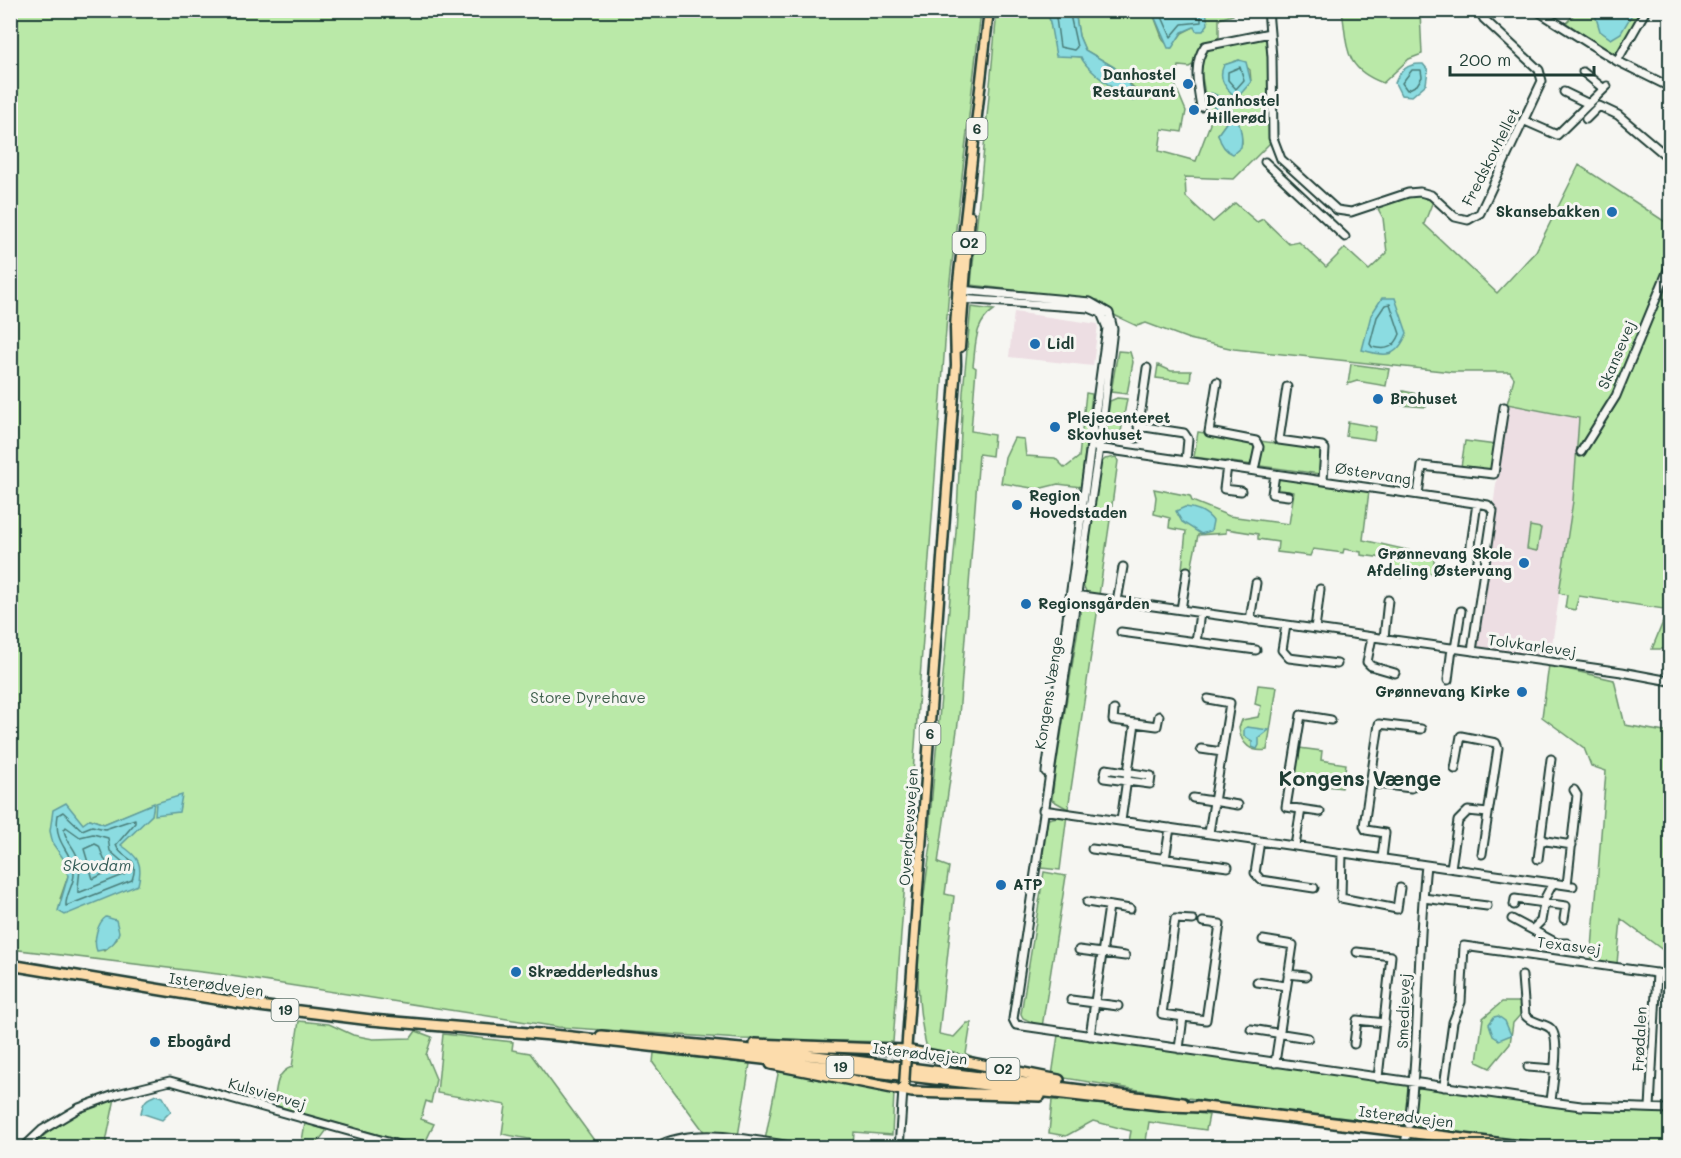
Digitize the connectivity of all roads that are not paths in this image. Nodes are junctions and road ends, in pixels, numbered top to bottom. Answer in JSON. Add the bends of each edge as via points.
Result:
{"nodes":[{"id":1,"x":990,"y":10,"type":"edge"},
{"id":2,"x":1268,"y":10,"type":"edge"},
{"id":3,"x":1479,"y":10,"type":"edge"},
{"id":4,"x":1536,"y":10,"type":"edge"},
{"id":5,"x":1646,"y":10,"type":"edge"},
{"id":6,"x":1270,"y":33,"type":"junction"},
{"id":7,"x":1617,"y":61,"type":"junction"},
{"id":8,"x":1583,"y":72,"type":"dead end"},
{"id":9,"x":1671,"y":87,"type":"edge"},
{"id":10,"x":1564,"y":92,"type":"dead end"},
{"id":11,"x":1589,"y":104,"type":"junction"},
{"id":12,"x":1201,"y":107,"type":"dead end"},
{"id":13,"x":1586,"y":119,"type":"dead end"},
{"id":14,"x":1525,"y":121,"type":"junction"},
{"id":15,"x":1671,"y":159,"type":"edge"},
{"id":16,"x":1265,"y":162,"type":"dead end"},
{"id":17,"x":1295,"y":172,"type":"junction"},
{"id":18,"x":1285,"y":181,"type":"junction"},
{"id":19,"x":971,"y":186,"type":"joint"},
{"id":20,"x":1346,"y":237,"type":"dead end"},
{"id":21,"x":1671,"y":264,"type":"edge"},
{"id":22,"x":961,"y":294,"type":"junction"},
{"id":23,"x":1147,"y":368,"type":"dead end"},
{"id":24,"x":1217,"y":382,"type":"dead end"},
{"id":25,"x":1287,"y":387,"type":"dead end"},
{"id":26,"x":1504,"y":407,"type":"dead end"},
{"id":27,"x":1138,"y":426,"type":"junction"},
{"id":28,"x":1137,"y":438,"type":"dead end"},
{"id":29,"x":1095,"y":448,"type":"junction"},
{"id":30,"x":1581,"y":452,"type":"dead end"},
{"id":31,"x":1186,"y":461,"type":"junction"},
{"id":32,"x":1227,"y":466,"type":"junction"},
{"id":33,"x":1254,"y":470,"type":"junction"},
{"id":34,"x":1275,"y":474,"type":"junction"},
{"id":35,"x":1323,"y":480,"type":"junction"},
{"id":36,"x":1241,"y":492,"type":"dead end"},
{"id":37,"x":1418,"y":495,"type":"junction"},
{"id":38,"x":1288,"y":496,"type":"dead end"},
{"id":39,"x":1477,"y":503,"type":"junction"},
{"id":40,"x":1468,"y":566,"type":"dead end"},
{"id":41,"x":1123,"y":567,"type":"dead end"},
{"id":42,"x":1187,"y":571,"type":"dead end"},
{"id":43,"x":1256,"y":583,"type":"dead end"},
{"id":44,"x":1320,"y":589,"type":"dead end"},
{"id":45,"x":1070,"y":594,"type":"junction"},
{"id":46,"x":1078,"y":596,"type":"junction"},
{"id":47,"x":1388,"y":600,"type":"dead end"},
{"id":48,"x":1118,"y":601,"type":"junction"},
{"id":49,"x":1181,"y":610,"type":"junction"},
{"id":50,"x":1461,"y":611,"type":"dead end"},
{"id":51,"x":1200,"y":613,"type":"junction"},
{"id":52,"x":1250,"y":620,"type":"junction"},
{"id":53,"x":1286,"y":625,"type":"junction"},
{"id":54,"x":1315,"y":629,"type":"junction"},
{"id":55,"x":1121,"y":632,"type":"dead end"},
{"id":56,"x":1372,"y":637,"type":"junction"},
{"id":57,"x":1384,"y":638,"type":"junction"},
{"id":58,"x":1196,"y":642,"type":"junction"},
{"id":59,"x":1454,"y":648,"type":"junction"},
{"id":60,"x":1256,"y":650,"type":"dead end"},
{"id":61,"x":1472,"y":651,"type":"junction"},
{"id":62,"x":1337,"y":664,"type":"dead end"},
{"id":63,"x":1395,"y":673,"type":"dead end"},
{"id":64,"x":1448,"y":680,"type":"dead end"},
{"id":65,"x":1671,"y":681,"type":"edge"},
{"id":66,"x":1208,"y":699,"type":"dead end"},
{"id":67,"x":1114,"y":710,"type":"dead end"},
{"id":68,"x":1159,"y":716,"type":"dead end"},
{"id":69,"x":1331,"y":720,"type":"dead end"},
{"id":70,"x":1135,"y":723,"type":"junction"},
{"id":71,"x":1421,"y":729,"type":"dead end"},
{"id":72,"x":1201,"y":749,"type":"dead end"},
{"id":73,"x":1222,"y":752,"type":"junction"},
{"id":74,"x":1551,"y":759,"type":"dead end"},
{"id":75,"x":1455,"y":770,"type":"dead end"},
{"id":76,"x":1128,"y":772,"type":"junction"},
{"id":77,"x":1126,"y":781,"type":"junction"},
{"id":78,"x":1371,"y":783,"type":"junction"},
{"id":79,"x":1411,"y":788,"type":"dead end"},
{"id":80,"x":1574,"y":790,"type":"dead end"},
{"id":81,"x":1193,"y":798,"type":"dead end"},
{"id":82,"x":1214,"y":802,"type":"junction"},
{"id":83,"x":1238,"y":805,"type":"dead end"},
{"id":84,"x":1043,"y":806,"type":"junction"},
{"id":85,"x":1301,"y":809,"type":"junction"},
{"id":86,"x":1320,"y":812,"type":"dead end"},
{"id":87,"x":1488,"y":813,"type":"junction"},
{"id":88,"x":1120,"y":821,"type":"junction"},
{"id":89,"x":1170,"y":828,"type":"junction"},
{"id":90,"x":1209,"y":833,"type":"junction"},
{"id":91,"x":1260,"y":840,"type":"junction"},
{"id":92,"x":1540,"y":840,"type":"junction"},
{"id":93,"x":1572,"y":845,"type":"junction"},
{"id":94,"x":1295,"y":846,"type":"junction"},
{"id":95,"x":1092,"y":849,"type":"dead end"},
{"id":96,"x":1342,"y":853,"type":"junction"},
{"id":97,"x":1482,"y":854,"type":"dead end"},
{"id":98,"x":1382,"y":858,"type":"junction"},
{"id":99,"x":1165,"y":859,"type":"junction"},
{"id":100,"x":1538,"y":859,"type":"dead end"},
{"id":101,"x":1426,"y":865,"type":"junction"},
{"id":102,"x":1228,"y":867,"type":"dead end"},
{"id":103,"x":1451,"y":868,"type":"junction"},
{"id":104,"x":1553,"y":883,"type":"junction"},
{"id":105,"x":1314,"y":888,"type":"dead end"},
{"id":106,"x":1400,"y":888,"type":"dead end"},
{"id":107,"x":1423,"y":898,"type":"junction"},
{"id":108,"x":1087,"y":902,"type":"dead end"},
{"id":109,"x":1544,"y":903,"type":"junction"},
{"id":110,"x":1514,"y":905,"type":"dead end"},
{"id":111,"x":1109,"y":906,"type":"junction"},
{"id":112,"x":1487,"y":906,"type":"dead end"},
{"id":113,"x":1130,"y":909,"type":"dead end"},
{"id":114,"x":1512,"y":918,"type":"dead end"},
{"id":115,"x":1564,"y":919,"type":"dead end"},
{"id":116,"x":1193,"y":920,"type":"dead end"},
{"id":117,"x":1203,"y":922,"type":"dead end"},
{"id":118,"x":1534,"y":928,"type":"junction"},
{"id":119,"x":1263,"y":940,"type":"dead end"},
{"id":120,"x":1567,"y":943,"type":"dead end"},
{"id":121,"x":1079,"y":950,"type":"dead end"},
{"id":122,"x":1357,"y":952,"type":"dead end"},
{"id":123,"x":1102,"y":954,"type":"junction"},
{"id":124,"x":1125,"y":956,"type":"dead end"},
{"id":125,"x":10,"y":965,"type":"edge"},
{"id":126,"x":1657,"y":973,"type":"junction"},
{"id":127,"x":1288,"y":974,"type":"junction"},
{"id":128,"x":1671,"y":975,"type":"edge"},
{"id":129,"x":1306,"y":976,"type":"dead end"},
{"id":130,"x":1522,"y":976,"type":"dead end"},
{"id":131,"x":1257,"y":982,"type":"dead end"},
{"id":132,"x":1286,"y":986,"type":"junction"},
{"id":133,"x":1071,"y":1000,"type":"dead end"},
{"id":134,"x":1094,"y":1004,"type":"junction"},
{"id":135,"x":1118,"y":1006,"type":"dead end"},
{"id":136,"x":1183,"y":1017,"type":"junction"},
{"id":137,"x":1385,"y":1023,"type":"junction"},
{"id":138,"x":1251,"y":1029,"type":"dead end"},
{"id":139,"x":1279,"y":1034,"type":"junction"},
{"id":140,"x":563,"y":1036,"type":"junction"},
{"id":141,"x":1090,"y":1036,"type":"junction"},
{"id":142,"x":1308,"y":1038,"type":"dead end"},
{"id":143,"x":1354,"y":1044,"type":"dead end"},
{"id":144,"x":721,"y":1046,"type":"junction"},
{"id":145,"x":1179,"y":1049,"type":"junction"},
{"id":146,"x":906,"y":1052,"type":"junction"},
{"id":147,"x":749,"y":1056,"type":"junction"},
{"id":148,"x":1275,"y":1063,"type":"junction"},
{"id":149,"x":1528,"y":1067,"type":"dead end"},
{"id":150,"x":1554,"y":1069,"type":"junction"},
{"id":151,"x":1378,"y":1078,"type":"junction"},
{"id":152,"x":1414,"y":1083,"type":"junction"},
{"id":153,"x":1444,"y":1087,"type":"junction"},
{"id":154,"x":903,"y":1088,"type":"junction"},
{"id":155,"x":1096,"y":1094,"type":"junction"},
{"id":156,"x":1551,"y":1102,"type":"junction"},
{"id":157,"x":1650,"y":1108,"type":"junction"},
{"id":158,"x":1671,"y":1108,"type":"edge"},
{"id":159,"x":1409,"y":1124,"type":"dead end"},
{"id":160,"x":710,"y":1136,"type":"junction"},
{"id":161,"x":1406,"y":1138,"type":"dead end"},
{"id":162,"x":23,"y":1148,"type":"edge"},
{"id":163,"x":409,"y":1148,"type":"edge"},
{"id":164,"x":654,"y":1148,"type":"edge"},
{"id":165,"x":712,"y":1148,"type":"edge"},
{"id":166,"x":804,"y":1148,"type":"edge"},
{"id":167,"x":898,"y":1148,"type":"edge"},
{"id":168,"x":1405,"y":1148,"type":"edge"},
{"id":169,"x":1536,"y":1148,"type":"edge"}],
"edges":[{"from":1,"to":19,"type":"main road","name":"Overdrevsvejen","number":"6"},
{"from":2,"to":6,"type":"street","name":"Fredskovhellet"},
{"from":3,"to":14,"type":"street","name":"Fredskovhellet","via":[[1541,75],[1541,86]]},
{"from":4,"to":7,"type":"street"},
{"from":5,"to":7,"type":"street"},
{"from":6,"to":12,"type":"street","via":[[1205,46],[1196,80]]},
{"from":6,"to":17,"type":"street","name":"Fredskovhellet","via":[[1274,138],[1281,159]]},
{"from":7,"to":9,"type":"street"},
{"from":8,"to":11,"type":"street","via":[[1605,88]]},
{"from":10,"to":11,"type":"street"},
{"from":11,"to":14,"type":"street","via":[[1557,135]]},
{"from":13,"to":15,"type":"street","via":[[1599,106],[1618,115]]},
{"from":14,"to":17,"type":"street","name":"Fredskovhellet","via":[[1480,213],[1468,220],[1455,217],[1431,195],[1420,192],[1347,212],[1331,206]]},
{"from":16,"to":18,"type":"street"},
{"from":17,"to":18,"type":"street"},
{"from":18,"to":20,"type":"street"},
{"from":19,"to":22,"type":"main road","name":"Overdrevsvejen","number":"O2"},
{"from":21,"to":30,"type":"street","name":"Skansevej","via":[[1616,396]]},
{"from":22,"to":29,"type":"street","name":"Kongens Vænge","via":[[1089,308],[1101,313],[1107,328]]},
{"from":22,"to":146,"type":"main road","name":"Overdrevsvejen","number":"6"},
{"from":23,"to":27,"type":"street"},
{"from":24,"to":33,"type":"street","via":[[1209,432],[1256,441],[1259,447]]},
{"from":25,"to":35,"type":"street","name":"Østervang","via":[[1279,440],[1322,446]]},
{"from":26,"to":37,"type":"street","name":"Østervang","via":[[1494,474],[1422,466]]},
{"from":27,"to":28,"type":"street"},
{"from":27,"to":31,"type":"street","via":[[1184,433],[1188,439]]},
{"from":29,"to":31,"type":"street","name":"Østervang"},
{"from":29,"to":45,"type":"street","name":"Kongens Vænge"},
{"from":29,"to":46,"type":"street","name":"Kongens Vænge"},
{"from":31,"to":32,"type":"street","name":"Østervang"},
{"from":32,"to":33,"type":"street","name":"Østervang"},
{"from":32,"to":36,"type":"street","via":[[1224,489]]},
{"from":33,"to":34,"type":"street","name":"Østervang"},
{"from":34,"to":35,"type":"street","name":"Østervang"},
{"from":34,"to":38,"type":"street","via":[[1272,494]]},
{"from":35,"to":37,"type":"street","name":"Østervang"},
{"from":37,"to":39,"type":"street","name":"Østervang"},
{"from":39,"to":40,"type":"street"},
{"from":39,"to":61,"type":"street","via":[[1493,511]]},
{"from":41,"to":48,"type":"street"},
{"from":42,"to":49,"type":"street"},
{"from":43,"to":52,"type":"street"},
{"from":44,"to":54,"type":"street"},
{"from":45,"to":46,"type":"street","name":"Tolvkarlevej"},
{"from":45,"to":84,"type":"street","name":"Kongens Vænge"},
{"from":46,"to":48,"type":"street","name":"Tolvkarlevej"},
{"from":46,"to":84,"type":"street","name":"Kongens Vænge"},
{"from":47,"to":57,"type":"street"},
{"from":48,"to":49,"type":"street","name":"Tolvkarlevej"},
{"from":49,"to":51,"type":"street","name":"Tolvkarlevej"},
{"from":50,"to":59,"type":"street"},
{"from":51,"to":52,"type":"street","name":"Tolvkarlevej"},
{"from":51,"to":58,"type":"street"},
{"from":52,"to":53,"type":"street","name":"Tolvkarlevej"},
{"from":53,"to":54,"type":"street","name":"Tolvkarlevej"},
{"from":53,"to":62,"type":"street","via":[[1282,650],[1289,658]]},
{"from":54,"to":56,"type":"street","name":"Tolvkarlevej"},
{"from":55,"to":58,"type":"street"},
{"from":56,"to":57,"type":"street","name":"Tolvkarlevej"},
{"from":56,"to":63,"type":"street","via":[[1368,662]]},
{"from":57,"to":59,"type":"street","name":"Tolvkarlevej"},
{"from":58,"to":60,"type":"street"},
{"from":59,"to":61,"type":"street","name":"Tolvkarlevej"},
{"from":59,"to":64,"type":"street"},
{"from":61,"to":65,"type":"street","name":"Tolvkarlevej"},
{"from":66,"to":73,"type":"street","via":[[1230,703]]},
{"from":67,"to":70,"type":"street","via":[[1113,720]]},
{"from":68,"to":70,"type":"street","via":[[1158,726]]},
{"from":69,"to":85,"type":"street","via":[[1301,715],[1286,807]]},
{"from":70,"to":76,"type":"street"},
{"from":71,"to":78,"type":"street","via":[[1379,724]]},
{"from":72,"to":73,"type":"street"},
{"from":73,"to":82,"type":"street"},
{"from":74,"to":92,"type":"street"},
{"from":75,"to":87,"type":"street","via":[[1461,736],[1496,743]]},
{"from":76,"to":77,"type":"street"},
{"from":76,"to":77,"type":"street","via":[[1106,769],[1104,778]]},
{"from":76,"to":77,"type":"street","via":[[1151,776],[1150,784]]},
{"from":77,"to":88,"type":"street"},
{"from":78,"to":79,"type":"street"},
{"from":78,"to":98,"type":"street","via":[[1364,826],[1366,830],[1385,833]]},
{"from":80,"to":93,"type":"street","via":[[1577,795]]},
{"from":81,"to":82,"type":"street"},
{"from":82,"to":83,"type":"street"},
{"from":82,"to":90,"type":"street"},
{"from":84,"to":88,"type":"street"},
{"from":84,"to":141,"type":"street","name":"Kongens Vænge","via":[[1013,1019],[1023,1027]]},
{"from":85,"to":86,"type":"street"},
{"from":85,"to":94,"type":"street"},
{"from":87,"to":97,"type":"street"},
{"from":87,"to":103,"type":"street","via":[[1468,811],[1458,821]]},
{"from":88,"to":89,"type":"street"},
{"from":89,"to":90,"type":"street"},
{"from":89,"to":99,"type":"street"},
{"from":90,"to":91,"type":"street"},
{"from":91,"to":94,"type":"street"},
{"from":91,"to":105,"type":"street","via":[[1257,877]]},
{"from":92,"to":93,"type":"street"},
{"from":92,"to":100,"type":"street"},
{"from":93,"to":104,"type":"street","via":[[1570,885]]},
{"from":94,"to":96,"type":"street"},
{"from":95,"to":99,"type":"street"},
{"from":96,"to":98,"type":"street"},
{"from":96,"to":106,"type":"street","via":[[1341,898],[1397,909]]},
{"from":98,"to":101,"type":"street"},
{"from":99,"to":102,"type":"street"},
{"from":101,"to":103,"type":"street"},
{"from":101,"to":107,"type":"street","name":"Smedievej"},
{"from":103,"to":104,"type":"street"},
{"from":104,"to":109,"type":"street"},
{"from":107,"to":112,"type":"street"},
{"from":107,"to":152,"type":"street","name":"Smedievej"},
{"from":108,"to":111,"type":"street"},
{"from":109,"to":110,"type":"street","via":[[1515,899]]},
{"from":109,"to":115,"type":"street","via":[[1566,906]]},
{"from":109,"to":118,"type":"street","via":[[1541,921]]},
{"from":111,"to":113,"type":"street"},
{"from":111,"to":123,"type":"street"},
{"from":114,"to":118,"type":"street"},
{"from":116,"to":136,"type":"street","via":[[1175,919],[1162,1014]]},
{"from":117,"to":136,"type":"street","via":[[1220,924],[1206,1020]]},
{"from":118,"to":120,"type":"street","via":[[1557,943]]},
{"from":119,"to":127,"type":"street","via":[[1293,945]]},
{"from":121,"to":123,"type":"street"},
{"from":122,"to":137,"type":"street","via":[[1390,956]]},
{"from":123,"to":124,"type":"street"},
{"from":123,"to":134,"type":"street"},
{"from":125,"to":140,"type":"highway","name":"Isterødvejen","number":"19","via":[[258,1006]]},
{"from":126,"to":128,"type":"street","name":"Texasvej"},
{"from":126,"to":153,"type":"street","name":"Texasvej","via":[[1464,946],[1461,1002],[1453,1022]]},
{"from":126,"to":157,"type":"street","name":"Frødalen"},
{"from":127,"to":129,"type":"street"},
{"from":127,"to":132,"type":"street"},
{"from":130,"to":150,"type":"street","via":[[1525,1015],[1532,1022],[1549,1027],[1556,1038]]},
{"from":131,"to":132,"type":"street"},
{"from":132,"to":139,"type":"street"},
{"from":133,"to":134,"type":"street"},
{"from":134,"to":135,"type":"street"},
{"from":134,"to":141,"type":"street"},
{"from":136,"to":145,"type":"street"},
{"from":137,"to":143,"type":"street","via":[[1357,1020]]},
{"from":137,"to":151,"type":"street"},
{"from":138,"to":139,"type":"street"},
{"from":139,"to":142,"type":"street"},
{"from":139,"to":148,"type":"street"},
{"from":140,"to":144,"type":"highway","name":"Isterødvejen","number":"19"},
{"from":140,"to":147,"type":"highway","name":"Isterødvejen","number":"19"},
{"from":141,"to":145,"type":"street","name":"Kongens Vænge"},
{"from":144,"to":146,"type":"highway","via":[[741,1043]]},
{"from":144,"to":155,"type":"highway","name":"Isterødvejen","number":"19"},
{"from":145,"to":148,"type":"street","name":"Kongens Vænge"},
{"from":146,"to":154,"type":"main road","name":"Overdrevsvejen","number":"6","bridge":true},
{"from":146,"to":155,"type":"highway","number":"O2"},
{"from":147,"to":154,"type":"highway","via":[[762,1063]]},
{"from":147,"to":155,"type":"highway","name":"Isterødvejen","number":"19"},
{"from":148,"to":151,"type":"street","name":"Kongens Vænge"},
{"from":149,"to":150,"type":"street"},
{"from":150,"to":156,"type":"street"},
{"from":151,"to":152,"type":"street","name":"Kongens Vænge"},
{"from":152,"to":153,"type":"street","name":"Kongens Vænge"},
{"from":152,"to":159,"type":"street","name":"Smedievej"},
{"from":153,"to":156,"type":"street","name":"Kongens Vænge"},
{"from":154,"to":155,"type":"highway","via":[[1071,1099]]},
{"from":154,"to":167,"type":"street","name":"Overdrevsvejen"},
{"from":155,"to":169,"type":"highway","name":"Isterødvejen","via":[[1168,1106]]},
{"from":156,"to":157,"type":"street","name":"Kongens Vænge"},
{"from":157,"to":158,"type":"street","name":"Kongens Vænge"},
{"from":160,"to":164,"type":"street","via":[[680,1137]]},
{"from":160,"to":165,"type":"street"},
{"from":160,"to":166,"type":"street"},
{"from":161,"to":168,"type":"street"},
{"from":162,"to":163,"type":"street","name":"Kulsviervej","via":[[61,1118],[117,1095],[154,1084],[183,1083]]}]}
